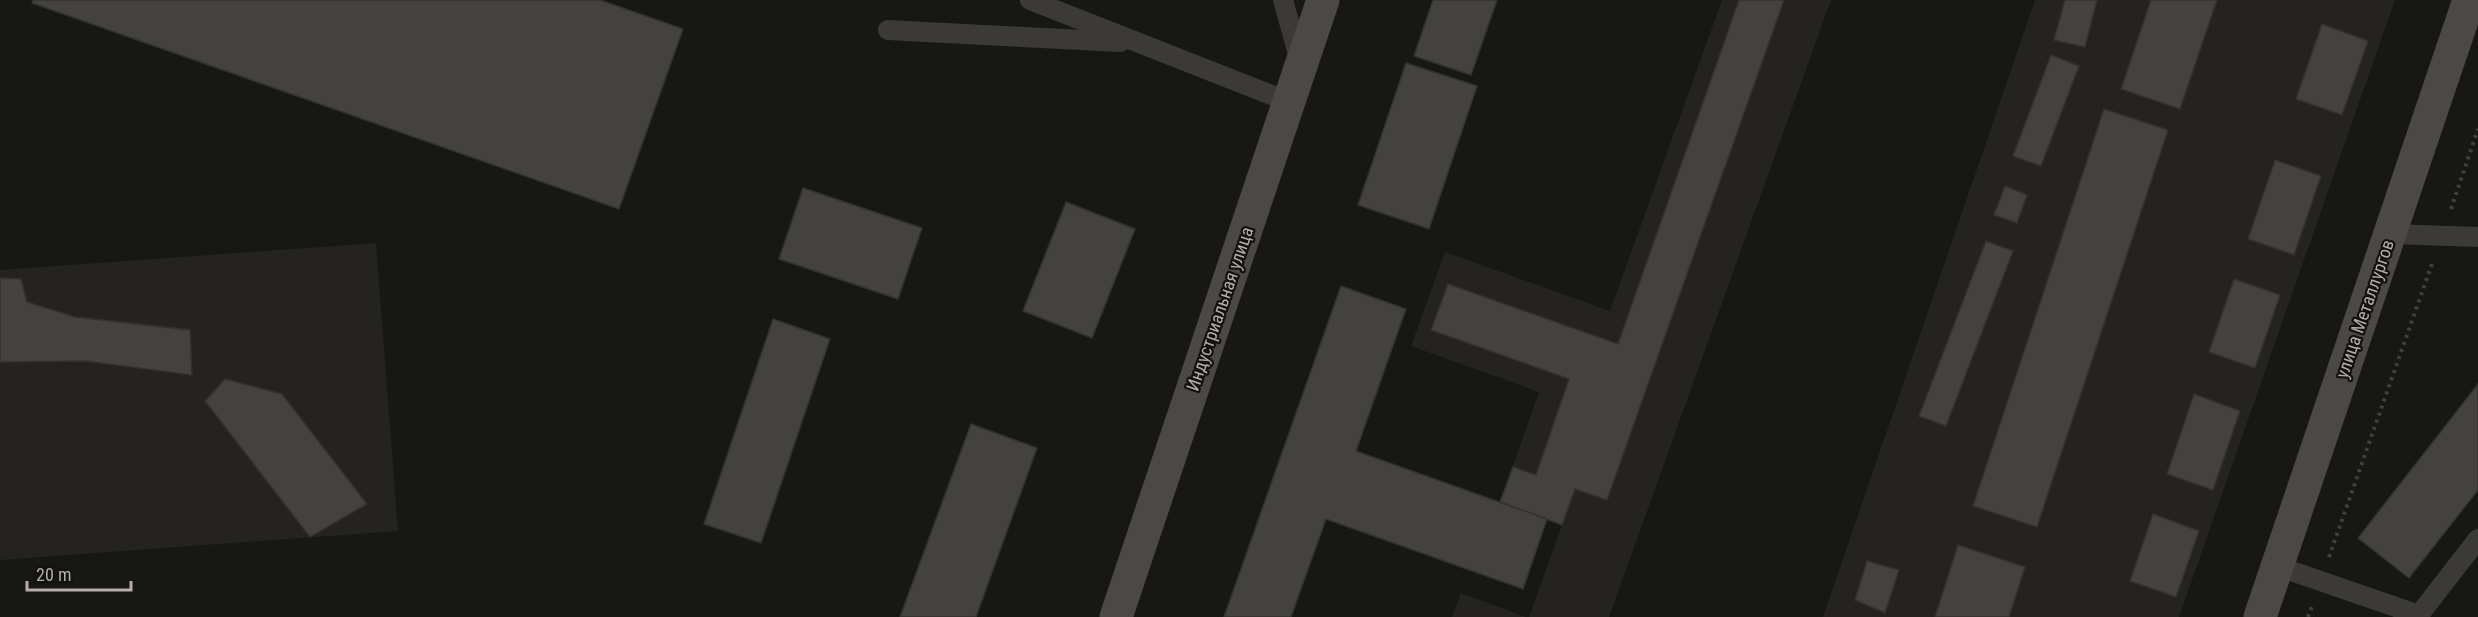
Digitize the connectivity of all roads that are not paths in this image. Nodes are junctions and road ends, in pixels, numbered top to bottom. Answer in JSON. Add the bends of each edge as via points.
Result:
{"nodes":[{"id":1,"x":1030,"y":0,"type":"edge"},
{"id":2,"x":1283,"y":0,"type":"edge"},
{"id":3,"x":1323,"y":0,"type":"edge"},
{"id":4,"x":2469,"y":0,"type":"edge"},
{"id":5,"x":888,"y":30,"type":"dead end"},
{"id":6,"x":1138,"y":43,"type":"junction"},
{"id":7,"x":1301,"y":66,"type":"junction"},
{"id":8,"x":1289,"y":102,"type":"junction"},
{"id":9,"x":2391,"y":234,"type":"junction"},
{"id":10,"x":2478,"y":237,"type":"edge"},
{"id":11,"x":2478,"y":539,"type":"edge"},
{"id":12,"x":2277,"y":566,"type":"junction"},
{"id":13,"x":2419,"y":616,"type":"edge"},
{"id":14,"x":1116,"y":617,"type":"edge"},
{"id":15,"x":2260,"y":617,"type":"edge"}],
"edges":[{"from":1,"to":6,"type":"lane"},
{"from":2,"to":7,"type":"lane"},
{"from":3,"to":7,"type":"street","name":"Индустриальная улица"},
{"from":4,"to":9,"type":"street","name":"улица Металлургов"},
{"from":5,"to":6,"type":"lane"},
{"from":6,"to":8,"type":"lane"},
{"from":7,"to":8,"type":"street","name":"Индустриальная улица"},
{"from":8,"to":14,"type":"street","name":"Индустриальная улица"},
{"from":9,"to":10,"type":"lane"},
{"from":9,"to":12,"type":"street","name":"улица Металлургов"},
{"from":11,"to":13,"type":"lane"},
{"from":12,"to":13,"type":"lane"},
{"from":12,"to":15,"type":"street","name":"улица Металлургов"}]}
